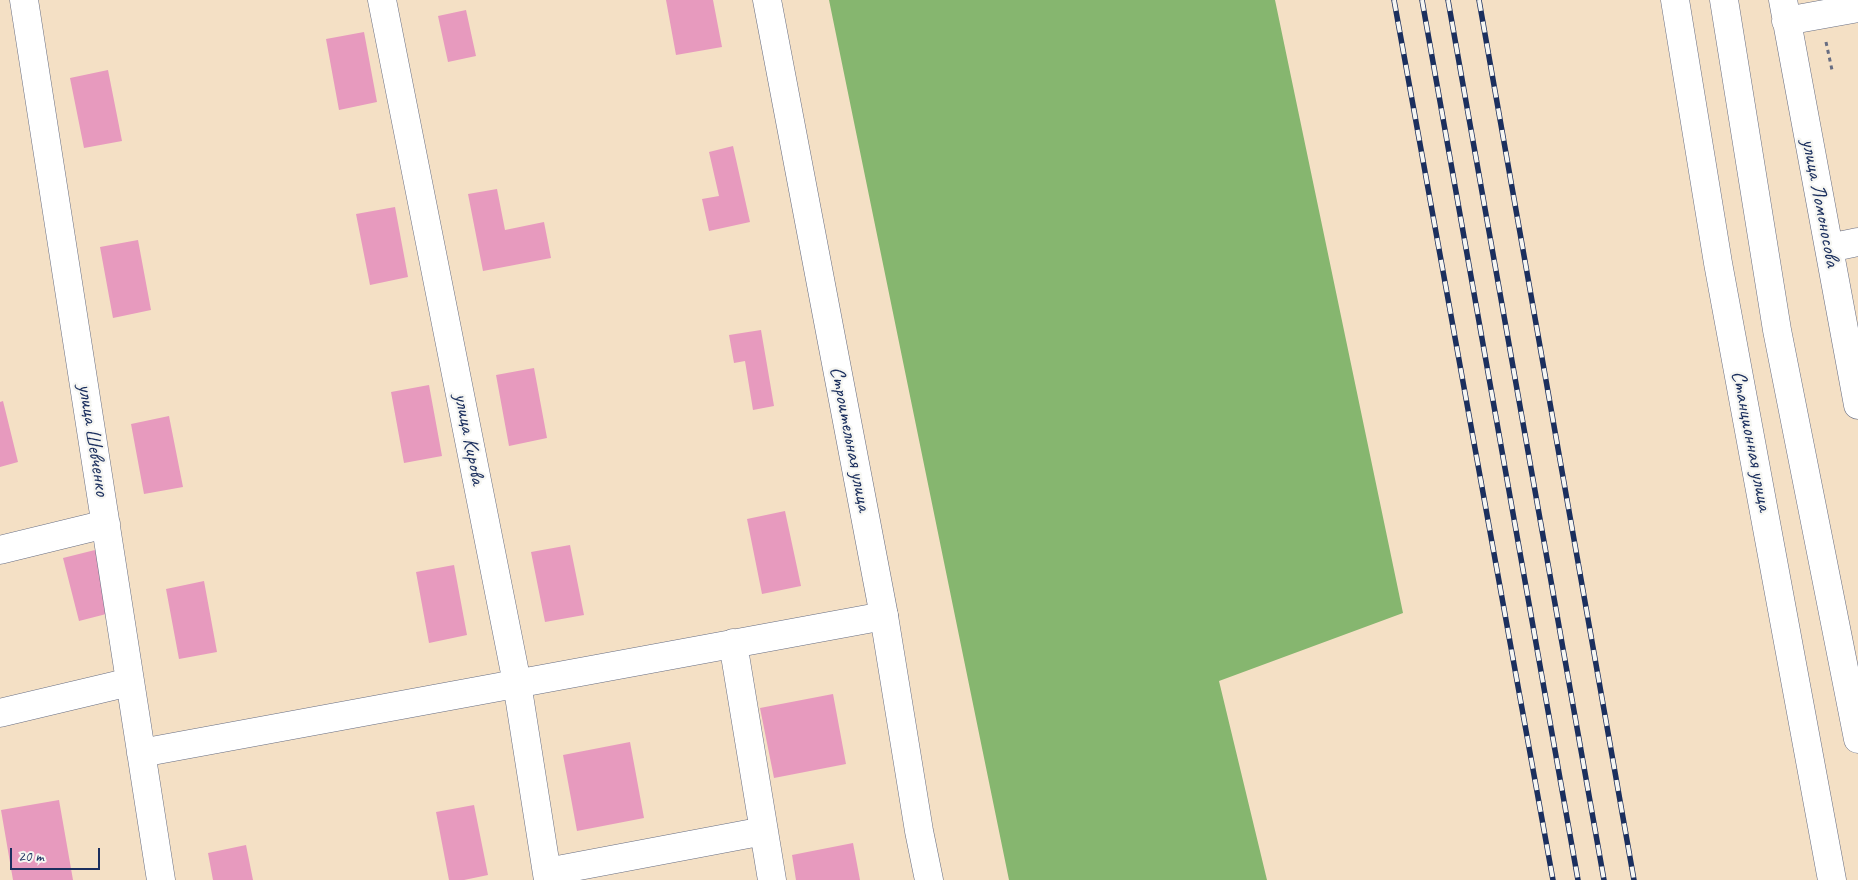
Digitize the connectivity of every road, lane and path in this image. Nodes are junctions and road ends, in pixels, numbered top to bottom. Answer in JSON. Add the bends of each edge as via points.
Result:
{"nodes":[{"id":1,"x":24,"y":0,"type":"edge"},
{"id":2,"x":382,"y":0,"type":"edge"},
{"id":3,"x":766,"y":0,"type":"edge"},
{"id":4,"x":1675,"y":0,"type":"edge"},
{"id":5,"x":1724,"y":0,"type":"edge"},
{"id":6,"x":1858,"y":8,"type":"edge"},
{"id":7,"x":1784,"y":11,"type":"edge"},
{"id":8,"x":1858,"y":242,"type":"edge"},
{"id":9,"x":1829,"y":248,"type":"junction"},
{"id":10,"x":1857,"y":391,"type":"edge"},
{"id":11,"x":106,"y":524,"type":"junction"},
{"id":12,"x":0,"y":550,"type":"edge"},
{"id":13,"x":884,"y":616,"type":"junction"},
{"id":14,"x":733,"y":644,"type":"junction"},
{"id":15,"x":130,"y":682,"type":"junction"},
{"id":16,"x":517,"y":683,"type":"junction"},
{"id":17,"x":0,"y":713,"type":"edge"},
{"id":18,"x":1858,"y":739,"type":"edge"},
{"id":19,"x":141,"y":752,"type":"junction"},
{"id":20,"x":764,"y":831,"type":"junction"},
{"id":21,"x":547,"y":876,"type":"edge"},
{"id":22,"x":161,"y":880,"type":"edge"},
{"id":23,"x":772,"y":880,"type":"edge"},
{"id":24,"x":928,"y":880,"type":"edge"},
{"id":25,"x":1832,"y":880,"type":"edge"}],
"edges":[{"from":1,"to":11,"type":"street","name":"улица Шевченко"},
{"from":2,"to":16,"type":"street","name":"улица Кирова"},
{"from":3,"to":13,"type":"street","name":"Строительная улица"},
{"from":4,"to":25,"type":"street","name":"Станционная улица","via":[[1718,264]]},
{"from":5,"to":18,"type":"street","via":[[1778,330]]},
{"from":6,"to":7,"type":"street"},
{"from":7,"to":9,"type":"street","name":"улица Ломоносова"},
{"from":8,"to":9,"type":"street"},
{"from":9,"to":10,"type":"street","name":"улица Ломоносова"},
{"from":11,"to":12,"type":"street"},
{"from":11,"to":15,"type":"street","name":"улица Шевченко"},
{"from":13,"to":14,"type":"street"},
{"from":13,"to":24,"type":"street","name":"Строительная улица"},
{"from":14,"to":16,"type":"street"},
{"from":14,"to":20,"type":"street"},
{"from":15,"to":17,"type":"street"},
{"from":15,"to":19,"type":"street","name":"улица Шевченко"},
{"from":16,"to":19,"type":"street"},
{"from":16,"to":21,"type":"street","name":"улица Кирова"},
{"from":19,"to":22,"type":"street","name":"улица Шевченко"},
{"from":20,"to":21,"type":"street"},
{"from":20,"to":23,"type":"street"}]}
